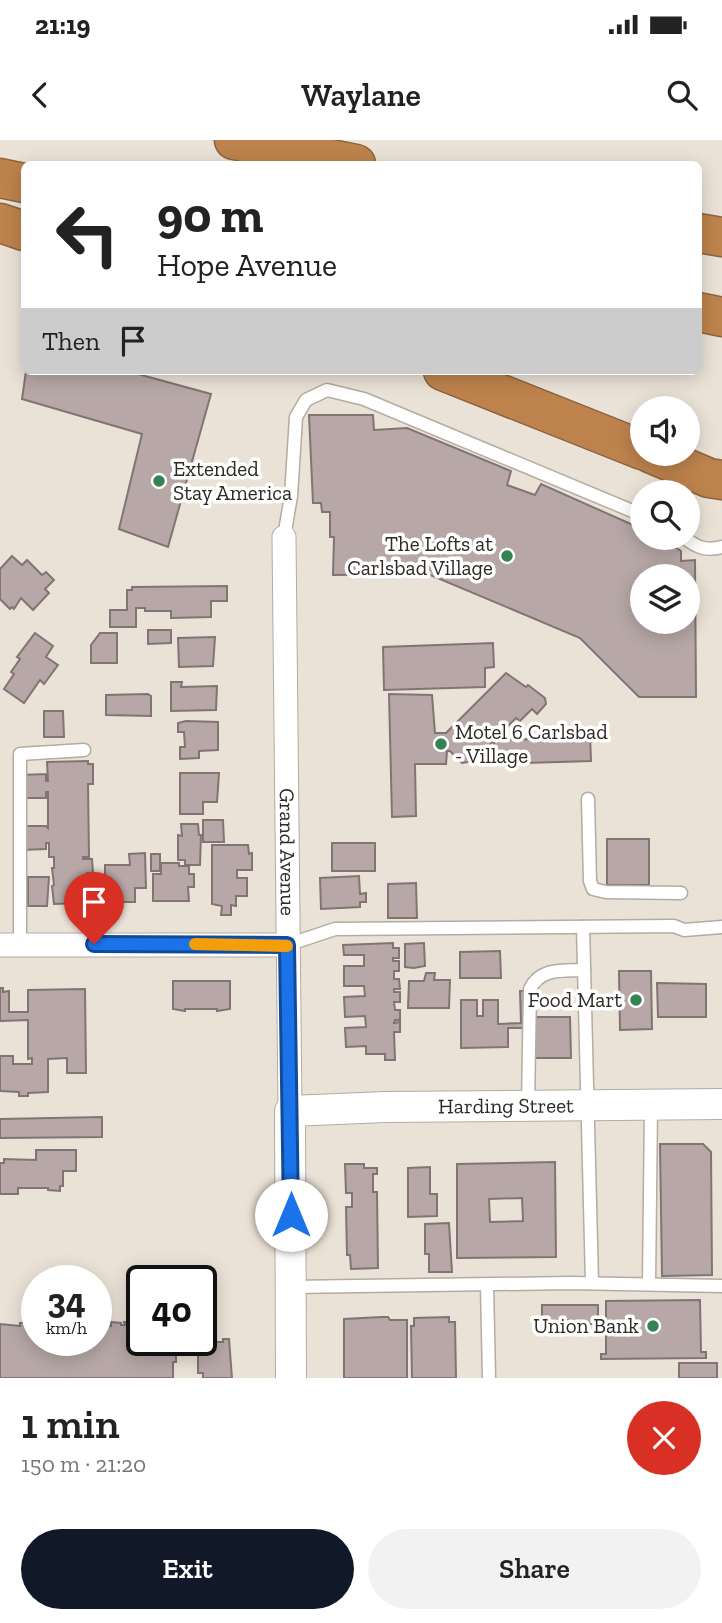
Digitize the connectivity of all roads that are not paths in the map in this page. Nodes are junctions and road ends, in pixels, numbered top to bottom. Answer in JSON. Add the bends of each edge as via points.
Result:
{"nodes":[{"id":1,"x":234,"y":140,"type":"edge"},
{"id":2,"x":341,"y":161,"type":"edge"},
{"id":3,"x":0,"y":178,"type":"edge"},
{"id":4,"x":21,"y":182,"type":"edge"},
{"id":5,"x":0,"y":223,"type":"edge"},
{"id":6,"x":21,"y":230,"type":"edge"},
{"id":7,"x":702,"y":234,"type":"edge"},
{"id":8,"x":722,"y":237,"type":"edge"},
{"id":9,"x":702,"y":313,"type":"edge"},
{"id":10,"x":722,"y":317,"type":"edge"},
{"id":11,"x":453,"y":375,"type":"edge"},
{"id":12,"x":630,"y":445,"type":"edge"},
{"id":13,"x":681,"y":466,"type":"edge"},
{"id":14,"x":722,"y":480,"type":"edge"},
{"id":15,"x":630,"y":510,"type":"edge"},
{"id":16,"x":284,"y":537,"type":"joint"},
{"id":17,"x":722,"y":547,"type":"edge"},
{"id":18,"x":700,"y":548,"type":"edge"},
{"id":19,"x":84,"y":750,"type":"dead end"},
{"id":20,"x":588,"y":799,"type":"dead end"},
{"id":21,"x":681,"y":893,"type":"dead end"},
{"id":22,"x":583,"y":927,"type":"junction"},
{"id":23,"x":722,"y":927,"type":"edge"},
{"id":24,"x":10,"y":945,"type":"edge"},
{"id":25,"x":287,"y":945,"type":"junction"},
{"id":26,"x":584,"y":970,"type":"junction"},
{"id":27,"x":722,"y":1104,"type":"edge"},
{"id":28,"x":586,"y":1105,"type":"junction"},
{"id":29,"x":650,"y":1105,"type":"junction"},
{"id":30,"x":528,"y":1106,"type":"junction"},
{"id":31,"x":290,"y":1111,"type":"junction"},
{"id":32,"x":592,"y":1283,"type":"junction"},
{"id":33,"x":649,"y":1284,"type":"junction"},
{"id":34,"x":487,"y":1285,"type":"junction"},
{"id":35,"x":722,"y":1286,"type":"edge"},
{"id":36,"x":291,"y":1287,"type":"junction"},
{"id":37,"x":291,"y":1378,"type":"edge"},
{"id":38,"x":489,"y":1378,"type":"edge"}],
"edges":[{"from":1,"to":2,"type":"highway"},
{"from":3,"to":4,"type":"highway"},
{"from":5,"to":6,"type":"highway"},
{"from":7,"to":8,"type":"highway"},
{"from":9,"to":10,"type":"highway"},
{"from":11,"to":12,"type":"highway"},
{"from":13,"to":14,"type":"highway"},
{"from":15,"to":16,"type":"lane","via":[[364,399],[327,390],[306,400],[296,417]]},
{"from":16,"to":25,"type":"street","name":"Grand Avenue"},
{"from":17,"to":18,"type":"lane"},
{"from":19,"to":24,"type":"lane","via":[[20,754]]},
{"from":20,"to":21,"type":"lane","via":[[593,889]]},
{"from":22,"to":23,"type":"lane"},
{"from":22,"to":25,"type":"lane","via":[[335,929]]},
{"from":22,"to":26,"type":"lane"},
{"from":24,"to":25,"type":"street"},
{"from":25,"to":31,"type":"street","name":"Grand Avenue"},
{"from":26,"to":28,"type":"lane"},
{"from":26,"to":30,"type":"lane","via":[[548,972],[530,989]]},
{"from":27,"to":29,"type":"street","name":"Harding Street"},
{"from":28,"to":29,"type":"street","name":"Harding Street"},
{"from":28,"to":30,"type":"street","name":"Harding Street"},
{"from":28,"to":32,"type":"lane"},
{"from":29,"to":33,"type":"lane"},
{"from":30,"to":31,"type":"street","name":"Harding Street"},
{"from":31,"to":36,"type":"street","name":"Grand Avenue"},
{"from":32,"to":33,"type":"lane"},
{"from":32,"to":34,"type":"lane"},
{"from":33,"to":35,"type":"lane"},
{"from":34,"to":36,"type":"lane"},
{"from":34,"to":38,"type":"lane"},
{"from":36,"to":37,"type":"street","name":"Grand Avenue"}]}
